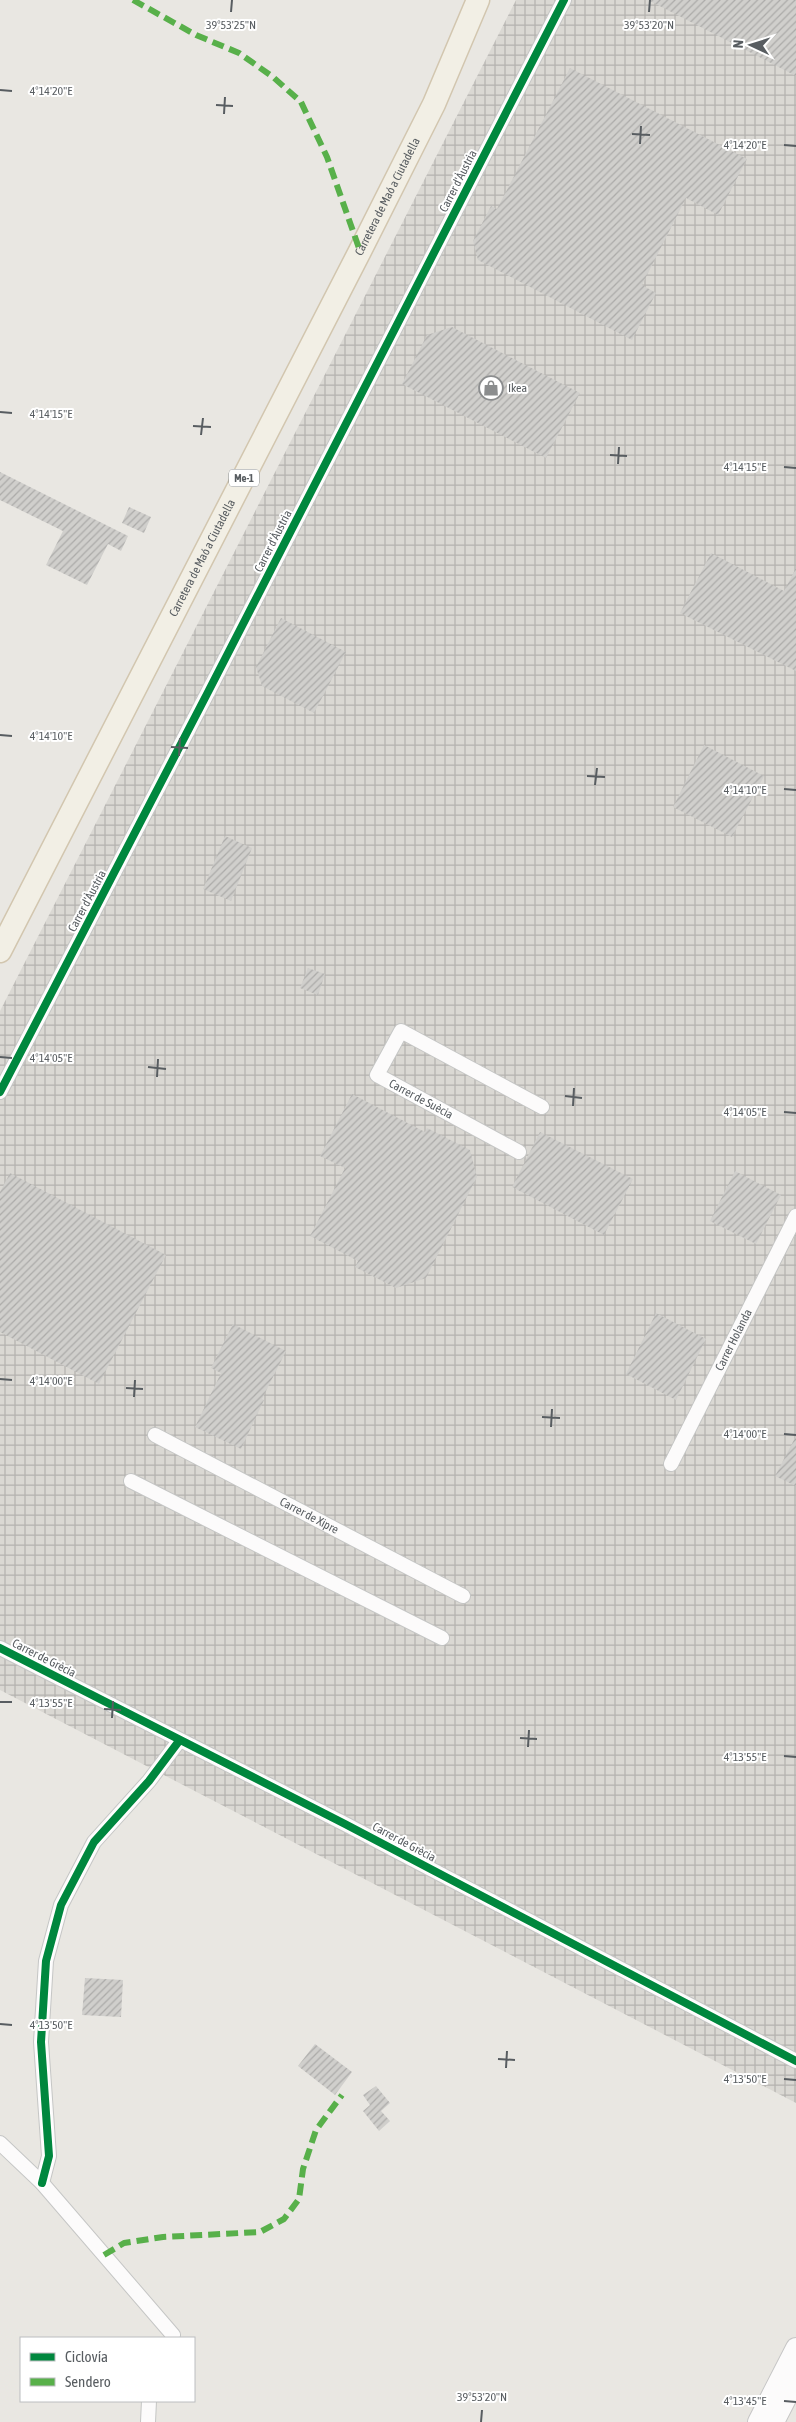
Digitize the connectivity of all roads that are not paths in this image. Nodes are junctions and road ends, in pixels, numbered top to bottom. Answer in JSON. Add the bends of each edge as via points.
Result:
{"nodes":[{"id":1,"x":478,"y":0,"type":"edge"},
{"id":2,"x":564,"y":0,"type":"edge"},
{"id":3,"x":0,"y":951,"type":"edge"},
{"id":4,"x":0,"y":1092,"type":"edge"},
{"id":5,"x":542,"y":1107,"type":"dead end"},
{"id":6,"x":519,"y":1152,"type":"dead end"},
{"id":7,"x":796,"y":1216,"type":"edge"},
{"id":8,"x":155,"y":1434,"type":"dead end"},
{"id":9,"x":670,"y":1464,"type":"dead end"},
{"id":10,"x":131,"y":1481,"type":"dead end"},
{"id":11,"x":463,"y":1596,"type":"dead end"},
{"id":12,"x":442,"y":1638,"type":"dead end"},
{"id":13,"x":0,"y":1648,"type":"edge"},
{"id":14,"x":179,"y":1741,"type":"junction"},
{"id":15,"x":796,"y":2061,"type":"edge"},
{"id":16,"x":0,"y":2144,"type":"edge"},
{"id":17,"x":42,"y":2182,"type":"junction"},
{"id":18,"x":172,"y":2337,"type":"edge"},
{"id":19,"x":796,"y":2348,"type":"edge"},
{"id":20,"x":796,"y":2379,"type":"edge"},
{"id":21,"x":149,"y":2402,"type":"edge"},
{"id":22,"x":148,"y":2422,"type":"edge"},
{"id":23,"x":758,"y":2422,"type":"edge"},
{"id":24,"x":774,"y":2422,"type":"edge"}],
"edges":[{"from":1,"to":3,"type":"main road","name":"Carretera de Maó a Ciutadella","number":"Me-1","via":[[434,104],[365,242]]},
{"from":2,"to":4,"type":"street","name":"Carrer d'Àustria"},
{"from":5,"to":6,"type":"street","name":"Carrer de Suècia","via":[[401,1030],[377,1075]]},
{"from":7,"to":9,"type":"street","name":"Carrer Holanda"},
{"from":8,"to":11,"type":"street","name":"Carrer de Xipre"},
{"from":10,"to":12,"type":"street"},
{"from":13,"to":14,"type":"street","name":"Carrer de Grècia"},
{"from":14,"to":15,"type":"street","name":"Carrer de Grècia","via":[[345,1824]]},
{"from":14,"to":17,"type":"street","via":[[149,1781],[94,1842],[61,1905],[46,1961],[41,2042],[49,2156]]},
{"from":16,"to":17,"type":"street"},
{"from":17,"to":18,"type":"street"},
{"from":19,"to":23,"type":"street"},
{"from":20,"to":24,"type":"street"},
{"from":21,"to":22,"type":"street"}]}
